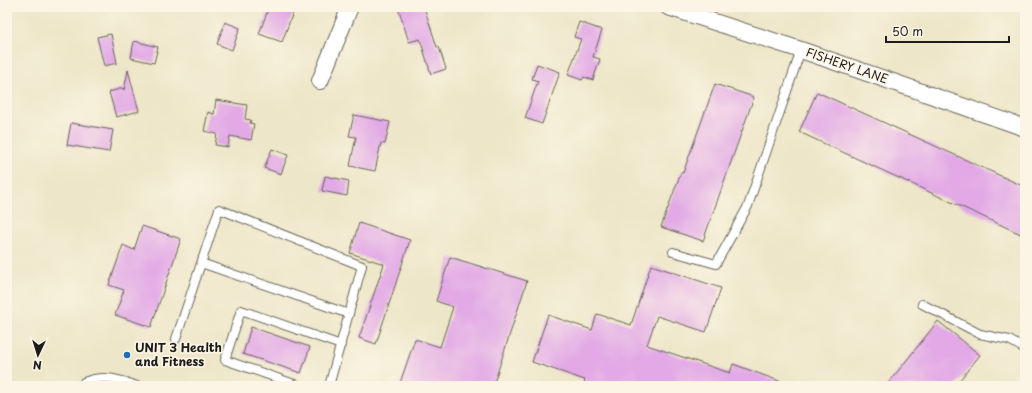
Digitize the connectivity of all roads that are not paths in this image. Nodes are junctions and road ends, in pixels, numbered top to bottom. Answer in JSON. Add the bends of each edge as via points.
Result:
{"nodes":[{"id":1,"x":350,"y":7,"type":"edge"},
{"id":2,"x":668,"y":7,"type":"edge"},
{"id":3,"x":801,"y":50,"type":"junction"},
{"id":4,"x":320,"y":81,"type":"dead end"},
{"id":5,"x":1025,"y":128,"type":"edge"},
{"id":6,"x":673,"y":252,"type":"dead end"},
{"id":7,"x":201,"y":263,"type":"junction"},
{"id":8,"x":922,"y":304,"type":"dead end"},
{"id":9,"x":349,"y":314,"type":"junction"},
{"id":10,"x":176,"y":339,"type":"dead end"},
{"id":11,"x":341,"y":345,"type":"junction"},
{"id":12,"x":1025,"y":349,"type":"edge"},
{"id":13,"x":83,"y":386,"type":"edge"},
{"id":14,"x":137,"y":386,"type":"edge"},
{"id":15,"x":300,"y":386,"type":"edge"},
{"id":16,"x":329,"y":386,"type":"edge"}],
"edges":[{"from":1,"to":4,"type":"street"},
{"from":2,"to":3,"type":"street","name":"FISHERY LANE"},
{"from":3,"to":5,"type":"street","name":"FISHERY LANE"},
{"from":3,"to":6,"type":"lane","via":[[748,206],[716,264]]},
{"from":7,"to":9,"type":"lane"},
{"from":7,"to":9,"type":"lane","via":[[219,208],[362,266]]},
{"from":7,"to":10,"type":"lane"},
{"from":8,"to":12,"type":"lane","via":[[980,334],[1009,340]]},
{"from":9,"to":11,"type":"lane"},
{"from":11,"to":15,"type":"lane","via":[[241,310],[225,360]]},
{"from":11,"to":16,"type":"lane"},
{"from":13,"to":14,"type":"lane","via":[[84,382],[95,378],[116,379]]}]}
